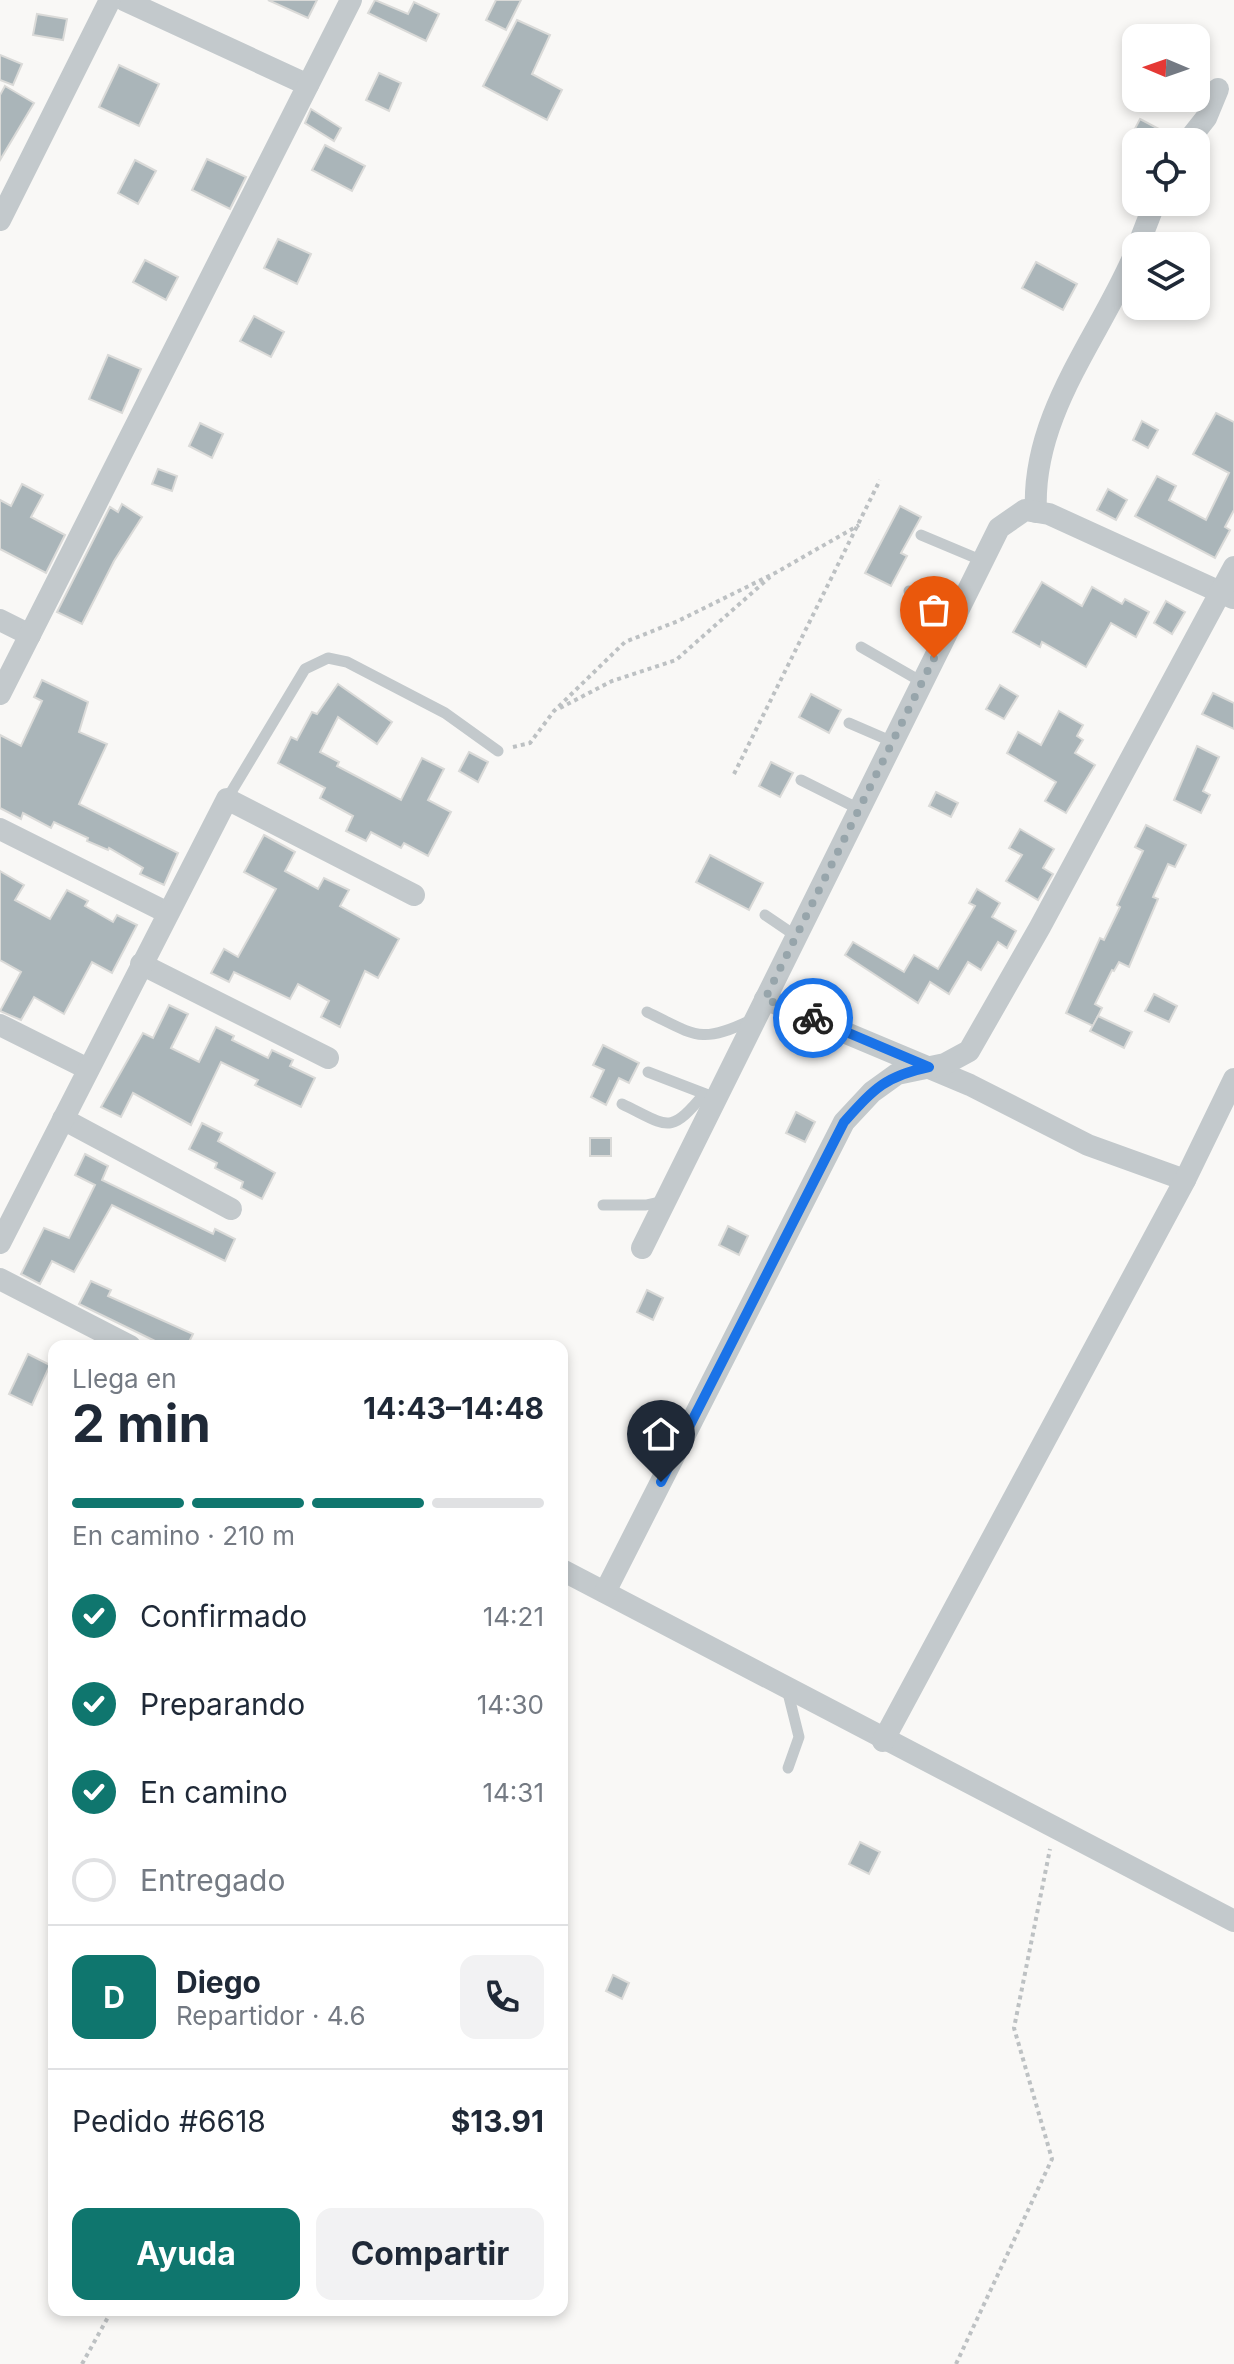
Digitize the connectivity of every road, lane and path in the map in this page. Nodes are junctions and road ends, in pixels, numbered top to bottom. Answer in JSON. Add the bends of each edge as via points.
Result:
{"nodes":[{"id":1,"x":110,"y":0,"type":"edge"},
{"id":2,"x":124,"y":0,"type":"edge"},
{"id":3,"x":351,"y":0,"type":"edge"},
{"id":4,"x":308,"y":85,"type":"junction"},
{"id":5,"x":1218,"y":89,"type":"dead end"},
{"id":6,"x":1198,"y":128,"type":"edge"},
{"id":7,"x":0,"y":220,"type":"edge"},
{"id":8,"x":1122,"y":278,"type":"edge"},
{"id":9,"x":880,"y":480,"type":"dead end"},
{"id":10,"x":1036,"y":512,"type":"junction"},
{"id":11,"x":859,"y":525,"type":"junction"},
{"id":12,"x":921,"y":535,"type":"dead end"},
{"id":13,"x":983,"y":561,"type":"junction"},
{"id":14,"x":1234,"y":567,"type":"edge"},
{"id":15,"x":777,"y":572,"type":"junction"},
{"id":16,"x":909,"y":591,"type":"dead end"},
{"id":17,"x":1227,"y":595,"type":"edge"},
{"id":18,"x":0,"y":620,"type":"edge"},
{"id":19,"x":946,"y":634,"type":"junction"},
{"id":20,"x":30,"y":635,"type":"junction"},
{"id":21,"x":861,"y":647,"type":"dead end"},
{"id":22,"x":922,"y":682,"type":"junction"},
{"id":23,"x":0,"y":694,"type":"edge"},
{"id":24,"x":554,"y":711,"type":"junction"},
{"id":25,"x":849,"y":723,"type":"dead end"},
{"id":26,"x":893,"y":742,"type":"junction"},
{"id":27,"x":498,"y":751,"type":"joint"},
{"id":28,"x":734,"y":774,"type":"dead end"},
{"id":29,"x":801,"y":780,"type":"dead end"},
{"id":30,"x":227,"y":799,"type":"junction"},
{"id":31,"x":859,"y":809,"type":"junction"},
{"id":32,"x":0,"y":829,"type":"edge"},
{"id":33,"x":414,"y":895,"type":"dead end"},
{"id":34,"x":168,"y":913,"type":"junction"},
{"id":35,"x":765,"y":915,"type":"dead end"},
{"id":36,"x":796,"y":936,"type":"junction"},
{"id":37,"x":141,"y":964,"type":"junction"},
{"id":38,"x":760,"y":1008,"type":"junction"},
{"id":39,"x":647,"y":1012,"type":"dead end"},
{"id":40,"x":0,"y":1025,"type":"edge"},
{"id":41,"x":328,"y":1058,"type":"dead end"},
{"id":42,"x":929,"y":1067,"type":"junction"},
{"id":43,"x":88,"y":1069,"type":"junction"},
{"id":44,"x":648,"y":1072,"type":"dead end"},
{"id":45,"x":1234,"y":1079,"type":"edge"},
{"id":46,"x":710,"y":1096,"type":"junction"},
{"id":47,"x":622,"y":1104,"type":"dead end"},
{"id":48,"x":63,"y":1119,"type":"junction"},
{"id":49,"x":1185,"y":1180,"type":"junction"},
{"id":50,"x":665,"y":1201,"type":"junction"},
{"id":51,"x":603,"y":1205,"type":"dead end"},
{"id":52,"x":231,"y":1209,"type":"dead end"},
{"id":53,"x":0,"y":1243,"type":"edge"},
{"id":54,"x":642,"y":1248,"type":"dead end"},
{"id":55,"x":0,"y":1279,"type":"edge"},
{"id":56,"x":118,"y":1340,"type":"edge"},
{"id":57,"x":568,"y":1573,"type":"edge"},
{"id":58,"x":605,"y":1592,"type":"junction"},
{"id":59,"x":787,"y":1689,"type":"junction"},
{"id":60,"x":883,"y":1741,"type":"junction"},
{"id":61,"x":788,"y":1768,"type":"dead end"},
{"id":62,"x":1055,"y":1827,"type":"junction"},
{"id":63,"x":1234,"y":1921,"type":"edge"},
{"id":64,"x":109,"y":2316,"type":"edge"},
{"id":65,"x":82,"y":2364,"type":"edge"},
{"id":66,"x":956,"y":2364,"type":"edge"}],
"edges":[{"from":1,"to":7,"type":"street"},
{"from":2,"to":4,"type":"street"},
{"from":3,"to":4,"type":"street"},
{"from":4,"to":20,"type":"street"},
{"from":5,"to":6,"type":"street"},
{"from":8,"to":10,"type":"street","via":[[1045,434],[1035,480]]},
{"from":9,"to":11,"type":"path"},
{"from":10,"to":13,"type":"street","via":[[1025,510],[999,528]]},
{"from":10,"to":17,"type":"street"},
{"from":11,"to":15,"type":"path"},
{"from":11,"to":28,"type":"path"},
{"from":12,"to":13,"type":"lane"},
{"from":13,"to":19,"type":"street"},
{"from":14,"to":17,"type":"street"},
{"from":15,"to":24,"type":"path","via":[[625,642]]},
{"from":15,"to":24,"type":"path","via":[[676,660],[612,681]]},
{"from":16,"to":19,"type":"lane"},
{"from":17,"to":42,"type":"street","via":[[969,1051]]},
{"from":18,"to":20,"type":"street"},
{"from":19,"to":22,"type":"street"},
{"from":20,"to":23,"type":"street"},
{"from":21,"to":22,"type":"lane"},
{"from":22,"to":26,"type":"street"},
{"from":24,"to":27,"type":"path","via":[[530,743]]},
{"from":25,"to":26,"type":"lane"},
{"from":26,"to":31,"type":"street"},
{"from":27,"to":30,"type":"lane","via":[[445,713],[347,662],[328,658],[305,669]]},
{"from":29,"to":31,"type":"lane"},
{"from":30,"to":33,"type":"street"},
{"from":30,"to":34,"type":"street"},
{"from":31,"to":36,"type":"street"},
{"from":32,"to":34,"type":"street"},
{"from":34,"to":37,"type":"street"},
{"from":35,"to":36,"type":"lane"},
{"from":36,"to":38,"type":"street"},
{"from":37,"to":41,"type":"street"},
{"from":37,"to":43,"type":"street"},
{"from":38,"to":39,"type":"lane","via":[[721,1035],[697,1036]]},
{"from":38,"to":42,"type":"street"},
{"from":38,"to":46,"type":"street"},
{"from":40,"to":43,"type":"street"},
{"from":42,"to":49,"type":"street","via":[[1088,1145]]},
{"from":42,"to":58,"type":"street","via":[[897,1074],[844,1122]]},
{"from":43,"to":48,"type":"street"},
{"from":44,"to":46,"type":"lane"},
{"from":45,"to":49,"type":"street"},
{"from":46,"to":47,"type":"lane","via":[[669,1125]]},
{"from":46,"to":50,"type":"street"},
{"from":48,"to":52,"type":"street"},
{"from":48,"to":53,"type":"street"},
{"from":49,"to":60,"type":"street"},
{"from":50,"to":51,"type":"lane"},
{"from":50,"to":54,"type":"street"},
{"from":55,"to":56,"type":"street"},
{"from":57,"to":58,"type":"street"},
{"from":58,"to":59,"type":"street"},
{"from":59,"to":60,"type":"street"},
{"from":59,"to":61,"type":"lane","via":[[799,1737]]},
{"from":60,"to":62,"type":"street"},
{"from":62,"to":63,"type":"street"},
{"from":62,"to":66,"type":"path","via":[[1014,2028],[1052,2159]]},
{"from":64,"to":65,"type":"path"}]}
